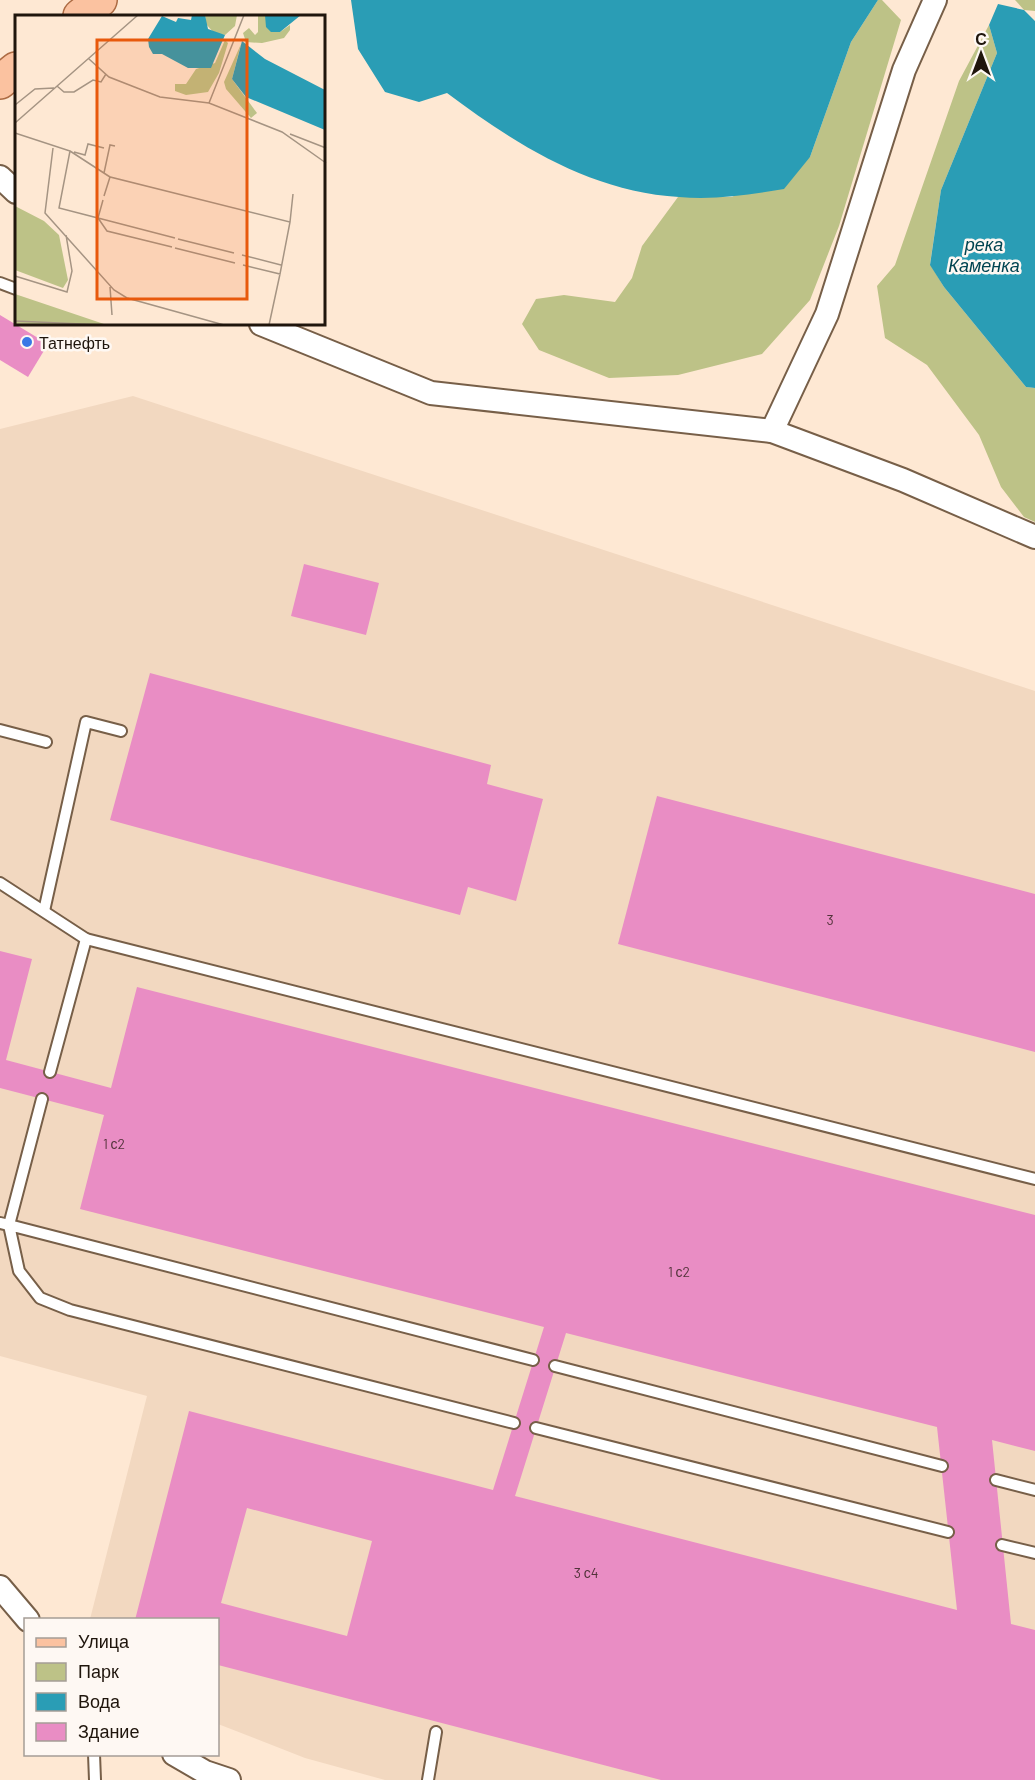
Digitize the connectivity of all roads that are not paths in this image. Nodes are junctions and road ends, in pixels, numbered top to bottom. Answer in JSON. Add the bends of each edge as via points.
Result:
{"nodes":[{"id":1,"x":100,"y":0,"type":"edge"},
{"id":2,"x":935,"y":0,"type":"edge"},
{"id":3,"x":81,"y":15,"type":"edge"},
{"id":4,"x":15,"y":70,"type":"edge"},
{"id":5,"x":0,"y":82,"type":"edge"},
{"id":6,"x":0,"y":177,"type":"edge"},
{"id":7,"x":15,"y":191,"type":"edge"},
{"id":8,"x":0,"y":283,"type":"edge"},
{"id":9,"x":15,"y":289,"type":"edge"},
{"id":10,"x":266,"y":326,"type":"edge"},
{"id":11,"x":772,"y":431,"type":"junction"},
{"id":12,"x":1035,"y":537,"type":"edge"},
{"id":13,"x":0,"y":730,"type":"edge"},
{"id":14,"x":121,"y":730,"type":"dead end"},
{"id":15,"x":46,"y":741,"type":"dead end"},
{"id":16,"x":0,"y":883,"type":"edge"},
{"id":17,"x":44,"y":911,"type":"junction"},
{"id":18,"x":86,"y":939,"type":"junction"},
{"id":19,"x":50,"y":1072,"type":"dead end"},
{"id":20,"x":42,"y":1099,"type":"dead end"},
{"id":21,"x":1035,"y":1179,"type":"edge"},
{"id":22,"x":4,"y":1224,"type":"edge"},
{"id":23,"x":533,"y":1360,"type":"dead end"},
{"id":24,"x":555,"y":1366,"type":"dead end"},
{"id":25,"x":514,"y":1423,"type":"dead end"},
{"id":26,"x":536,"y":1428,"type":"dead end"},
{"id":27,"x":942,"y":1466,"type":"dead end"},
{"id":28,"x":996,"y":1480,"type":"dead end"},
{"id":29,"x":1035,"y":1490,"type":"edge"},
{"id":30,"x":948,"y":1532,"type":"dead end"},
{"id":31,"x":1002,"y":1545,"type":"dead end"},
{"id":32,"x":1035,"y":1553,"type":"edge"},
{"id":33,"x":0,"y":1587,"type":"edge"},
{"id":34,"x":26,"y":1618,"type":"edge"},
{"id":35,"x":436,"y":1732,"type":"dead end"},
{"id":36,"x":93,"y":1756,"type":"edge"},
{"id":37,"x":176,"y":1756,"type":"edge"},
{"id":38,"x":95,"y":1780,"type":"edge"},
{"id":39,"x":229,"y":1780,"type":"edge"},
{"id":40,"x":428,"y":1780,"type":"edge"}],
"edges":[{"from":1,"to":3,"type":"main road"},
{"from":2,"to":11,"type":"street","via":[[904,70],[827,314]]},
{"from":4,"to":5,"type":"main road"},
{"from":6,"to":7,"type":"street"},
{"from":8,"to":9,"type":"lane"},
{"from":10,"to":11,"type":"street","via":[[431,393]]},
{"from":11,"to":12,"type":"street","via":[[903,480]]},
{"from":13,"to":15,"type":"lane"},
{"from":14,"to":17,"type":"lane","via":[[86,722]]},
{"from":16,"to":17,"type":"lane"},
{"from":17,"to":18,"type":"lane"},
{"from":18,"to":19,"type":"lane"},
{"from":18,"to":21,"type":"lane"},
{"from":20,"to":22,"type":"lane"},
{"from":22,"to":23,"type":"lane"},
{"from":22,"to":25,"type":"lane","via":[[19,1271],[40,1298],[70,1310]]},
{"from":24,"to":27,"type":"lane"},
{"from":26,"to":30,"type":"lane"},
{"from":28,"to":29,"type":"lane"},
{"from":31,"to":32,"type":"lane"},
{"from":33,"to":34,"type":"street"},
{"from":35,"to":40,"type":"lane"},
{"from":36,"to":38,"type":"lane"},
{"from":37,"to":39,"type":"street"}]}
